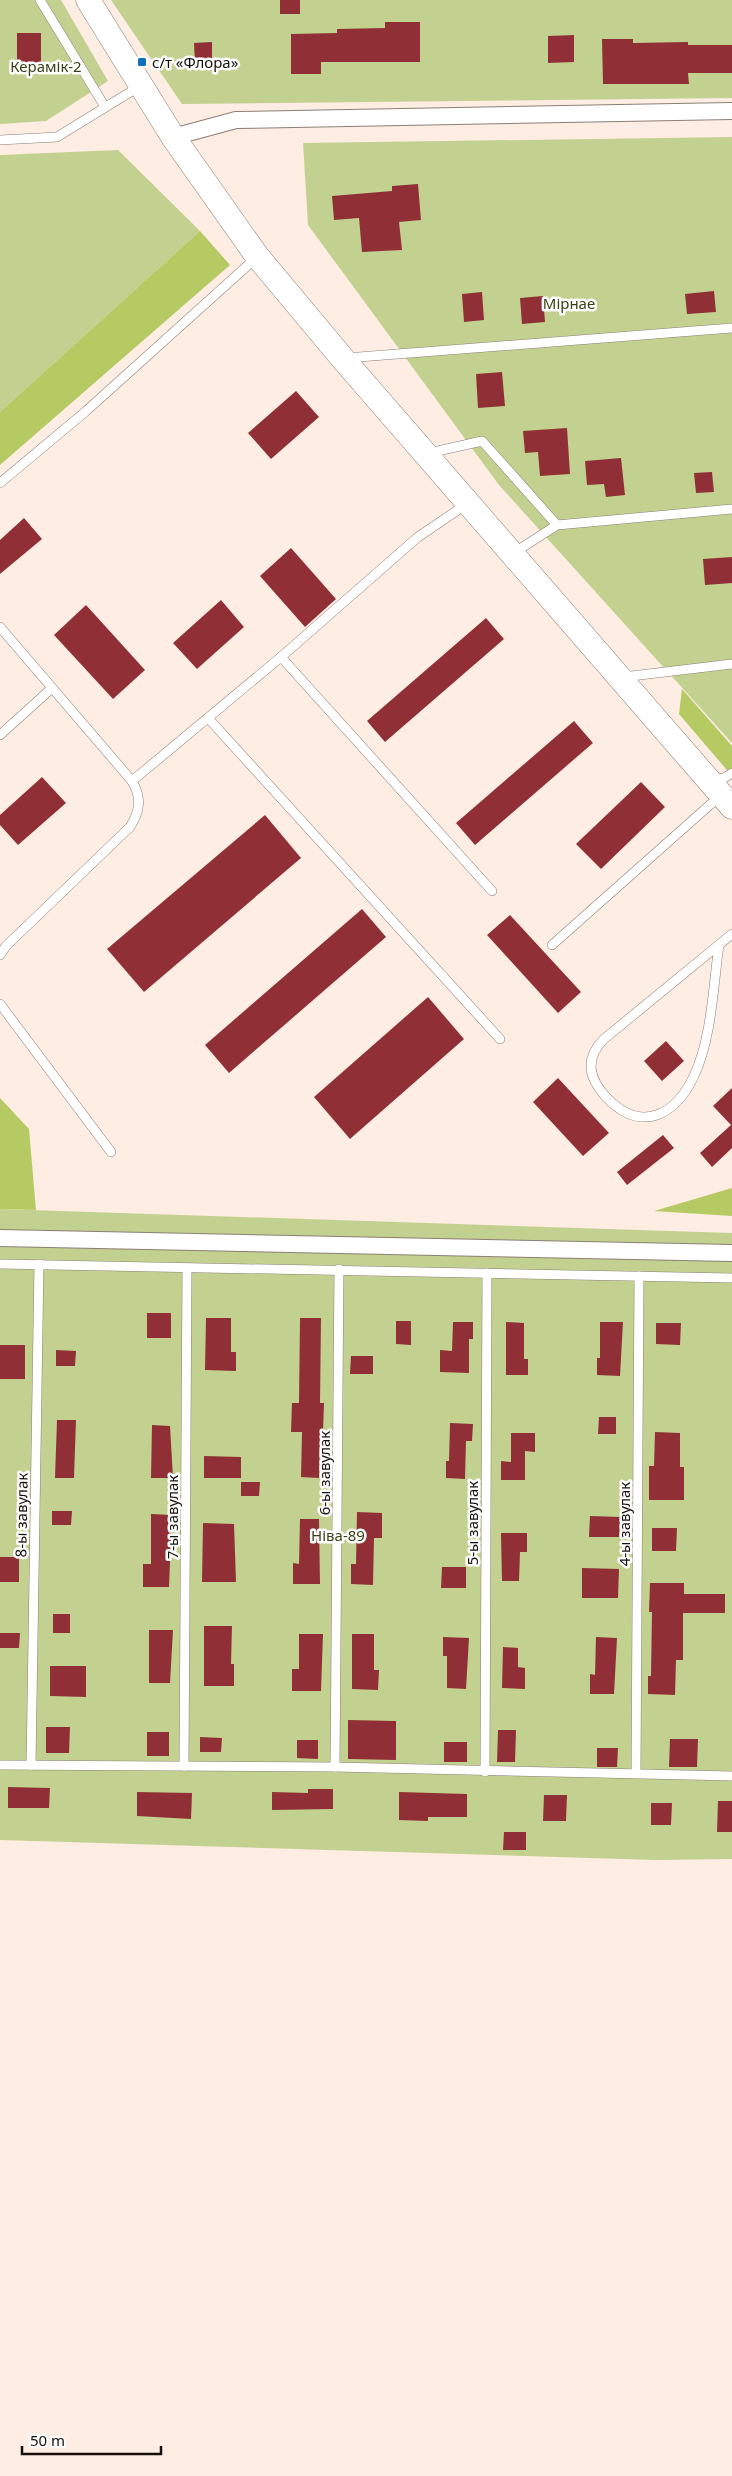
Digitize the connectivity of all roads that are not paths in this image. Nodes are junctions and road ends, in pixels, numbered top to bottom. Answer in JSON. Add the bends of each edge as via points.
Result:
{"nodes":[{"id":1,"x":40,"y":0,"type":"edge"},
{"id":2,"x":88,"y":0,"type":"edge"},
{"id":3,"x":140,"y":86,"type":"junction"},
{"id":4,"x":105,"y":107,"type":"junction"},
{"id":5,"x":732,"y":111,"type":"edge"},
{"id":6,"x":173,"y":137,"type":"junction"},
{"id":7,"x":0,"y":140,"type":"edge"},
{"id":8,"x":257,"y":256,"type":"junction"},
{"id":9,"x":732,"y":328,"type":"edge"},
{"id":10,"x":343,"y":359,"type":"junction"},
{"id":11,"x":425,"y":454,"type":"junction"},
{"id":12,"x":0,"y":483,"type":"edge"},
{"id":13,"x":468,"y":503,"type":"junction"},
{"id":14,"x":732,"y":509,"type":"edge"},
{"id":15,"x":558,"y":525,"type":"junction"},
{"id":16,"x":512,"y":554,"type":"junction"},
{"id":17,"x":0,"y":628,"type":"edge"},
{"id":18,"x":281,"y":657,"type":"junction"},
{"id":19,"x":732,"y":664,"type":"edge"},
{"id":20,"x":619,"y":678,"type":"junction"},
{"id":21,"x":52,"y":688,"type":"junction"},
{"id":22,"x":208,"y":718,"type":"junction"},
{"id":23,"x":0,"y":735,"type":"edge"},
{"id":24,"x":732,"y":773,"type":"edge"},
{"id":25,"x":132,"y":781,"type":"junction"},
{"id":26,"x":721,"y":794,"type":"edge"},
{"id":27,"x":492,"y":891,"type":"dead end"},
{"id":28,"x":732,"y":934,"type":"edge"},
{"id":29,"x":552,"y":945,"type":"dead end"},
{"id":30,"x":719,"y":945,"type":"junction"},
{"id":31,"x":0,"y":954,"type":"edge"},
{"id":32,"x":0,"y":1004,"type":"edge"},
{"id":33,"x":500,"y":1039,"type":"dead end"},
{"id":34,"x":111,"y":1152,"type":"dead end"},
{"id":35,"x":0,"y":1238,"type":"edge"},
{"id":36,"x":732,"y":1253,"type":"edge"},
{"id":37,"x":0,"y":1264,"type":"edge"},
{"id":38,"x":39,"y":1264,"type":"junction"},
{"id":39,"x":187,"y":1269,"type":"junction"},
{"id":40,"x":339,"y":1269,"type":"junction"},
{"id":41,"x":487,"y":1274,"type":"junction"},
{"id":42,"x":639,"y":1276,"type":"junction"},
{"id":43,"x":732,"y":1278,"type":"edge"},
{"id":44,"x":0,"y":1765,"type":"edge"},
{"id":45,"x":31,"y":1766,"type":"junction"},
{"id":46,"x":184,"y":1766,"type":"junction"},
{"id":47,"x":335,"y":1767,"type":"junction"},
{"id":48,"x":485,"y":1772,"type":"junction"},
{"id":49,"x":636,"y":1773,"type":"junction"},
{"id":50,"x":732,"y":1776,"type":"edge"}],
"edges":[{"from":1,"to":4,"type":"lane"},
{"from":2,"to":3,"type":"street"},
{"from":3,"to":4,"type":"lane"},
{"from":3,"to":6,"type":"street"},
{"from":4,"to":7,"type":"lane","via":[[58,137]]},
{"from":5,"to":6,"type":"street","via":[[236,120]]},
{"from":6,"to":8,"type":"street"},
{"from":8,"to":10,"type":"street"},
{"from":8,"to":12,"type":"lane","via":[[85,412]]},
{"from":9,"to":10,"type":"lane"},
{"from":10,"to":11,"type":"street"},
{"from":11,"to":13,"type":"street"},
{"from":11,"to":15,"type":"lane","via":[[482,441]]},
{"from":13,"to":16,"type":"street"},
{"from":13,"to":18,"type":"lane","via":[[418,537]]},
{"from":14,"to":15,"type":"lane"},
{"from":15,"to":16,"type":"lane"},
{"from":16,"to":20,"type":"street"},
{"from":17,"to":21,"type":"lane"},
{"from":18,"to":22,"type":"lane"},
{"from":18,"to":27,"type":"lane"},
{"from":19,"to":20,"type":"lane"},
{"from":20,"to":26,"type":"street"},
{"from":21,"to":23,"type":"lane"},
{"from":21,"to":25,"type":"lane"},
{"from":22,"to":25,"type":"lane"},
{"from":22,"to":33,"type":"lane"},
{"from":24,"to":26,"type":"lane","via":[[724,778]]},
{"from":25,"to":31,"type":"lane","via":[[140,804],[130,828]]},
{"from":26,"to":29,"type":"lane"},
{"from":28,"to":30,"type":"lane"},
{"from":30,"to":30,"type":"lane","via":[[604,1039],[593,1053],[590,1062],[594,1082],[615,1106],[628,1115],[642,1118],[658,1115],[682,1094],[693,1078],[705,1038]]},
{"from":32,"to":34,"type":"lane"},
{"from":35,"to":36,"type":"street"},
{"from":37,"to":38,"type":"lane"},
{"from":38,"to":39,"type":"lane"},
{"from":38,"to":45,"type":"lane","name":"8-ы завулак"},
{"from":39,"to":40,"type":"lane"},
{"from":39,"to":46,"type":"lane","name":"7-ы завулак"},
{"from":40,"to":41,"type":"lane"},
{"from":40,"to":47,"type":"lane","name":"6-ы завулак"},
{"from":41,"to":42,"type":"lane"},
{"from":41,"to":48,"type":"lane","name":"5-ы завулак"},
{"from":42,"to":43,"type":"lane"},
{"from":42,"to":49,"type":"lane","name":"4-ы завулак"},
{"from":44,"to":45,"type":"lane"},
{"from":45,"to":46,"type":"lane"},
{"from":46,"to":47,"type":"lane"},
{"from":47,"to":48,"type":"lane"},
{"from":48,"to":49,"type":"lane"},
{"from":49,"to":50,"type":"lane"}]}
